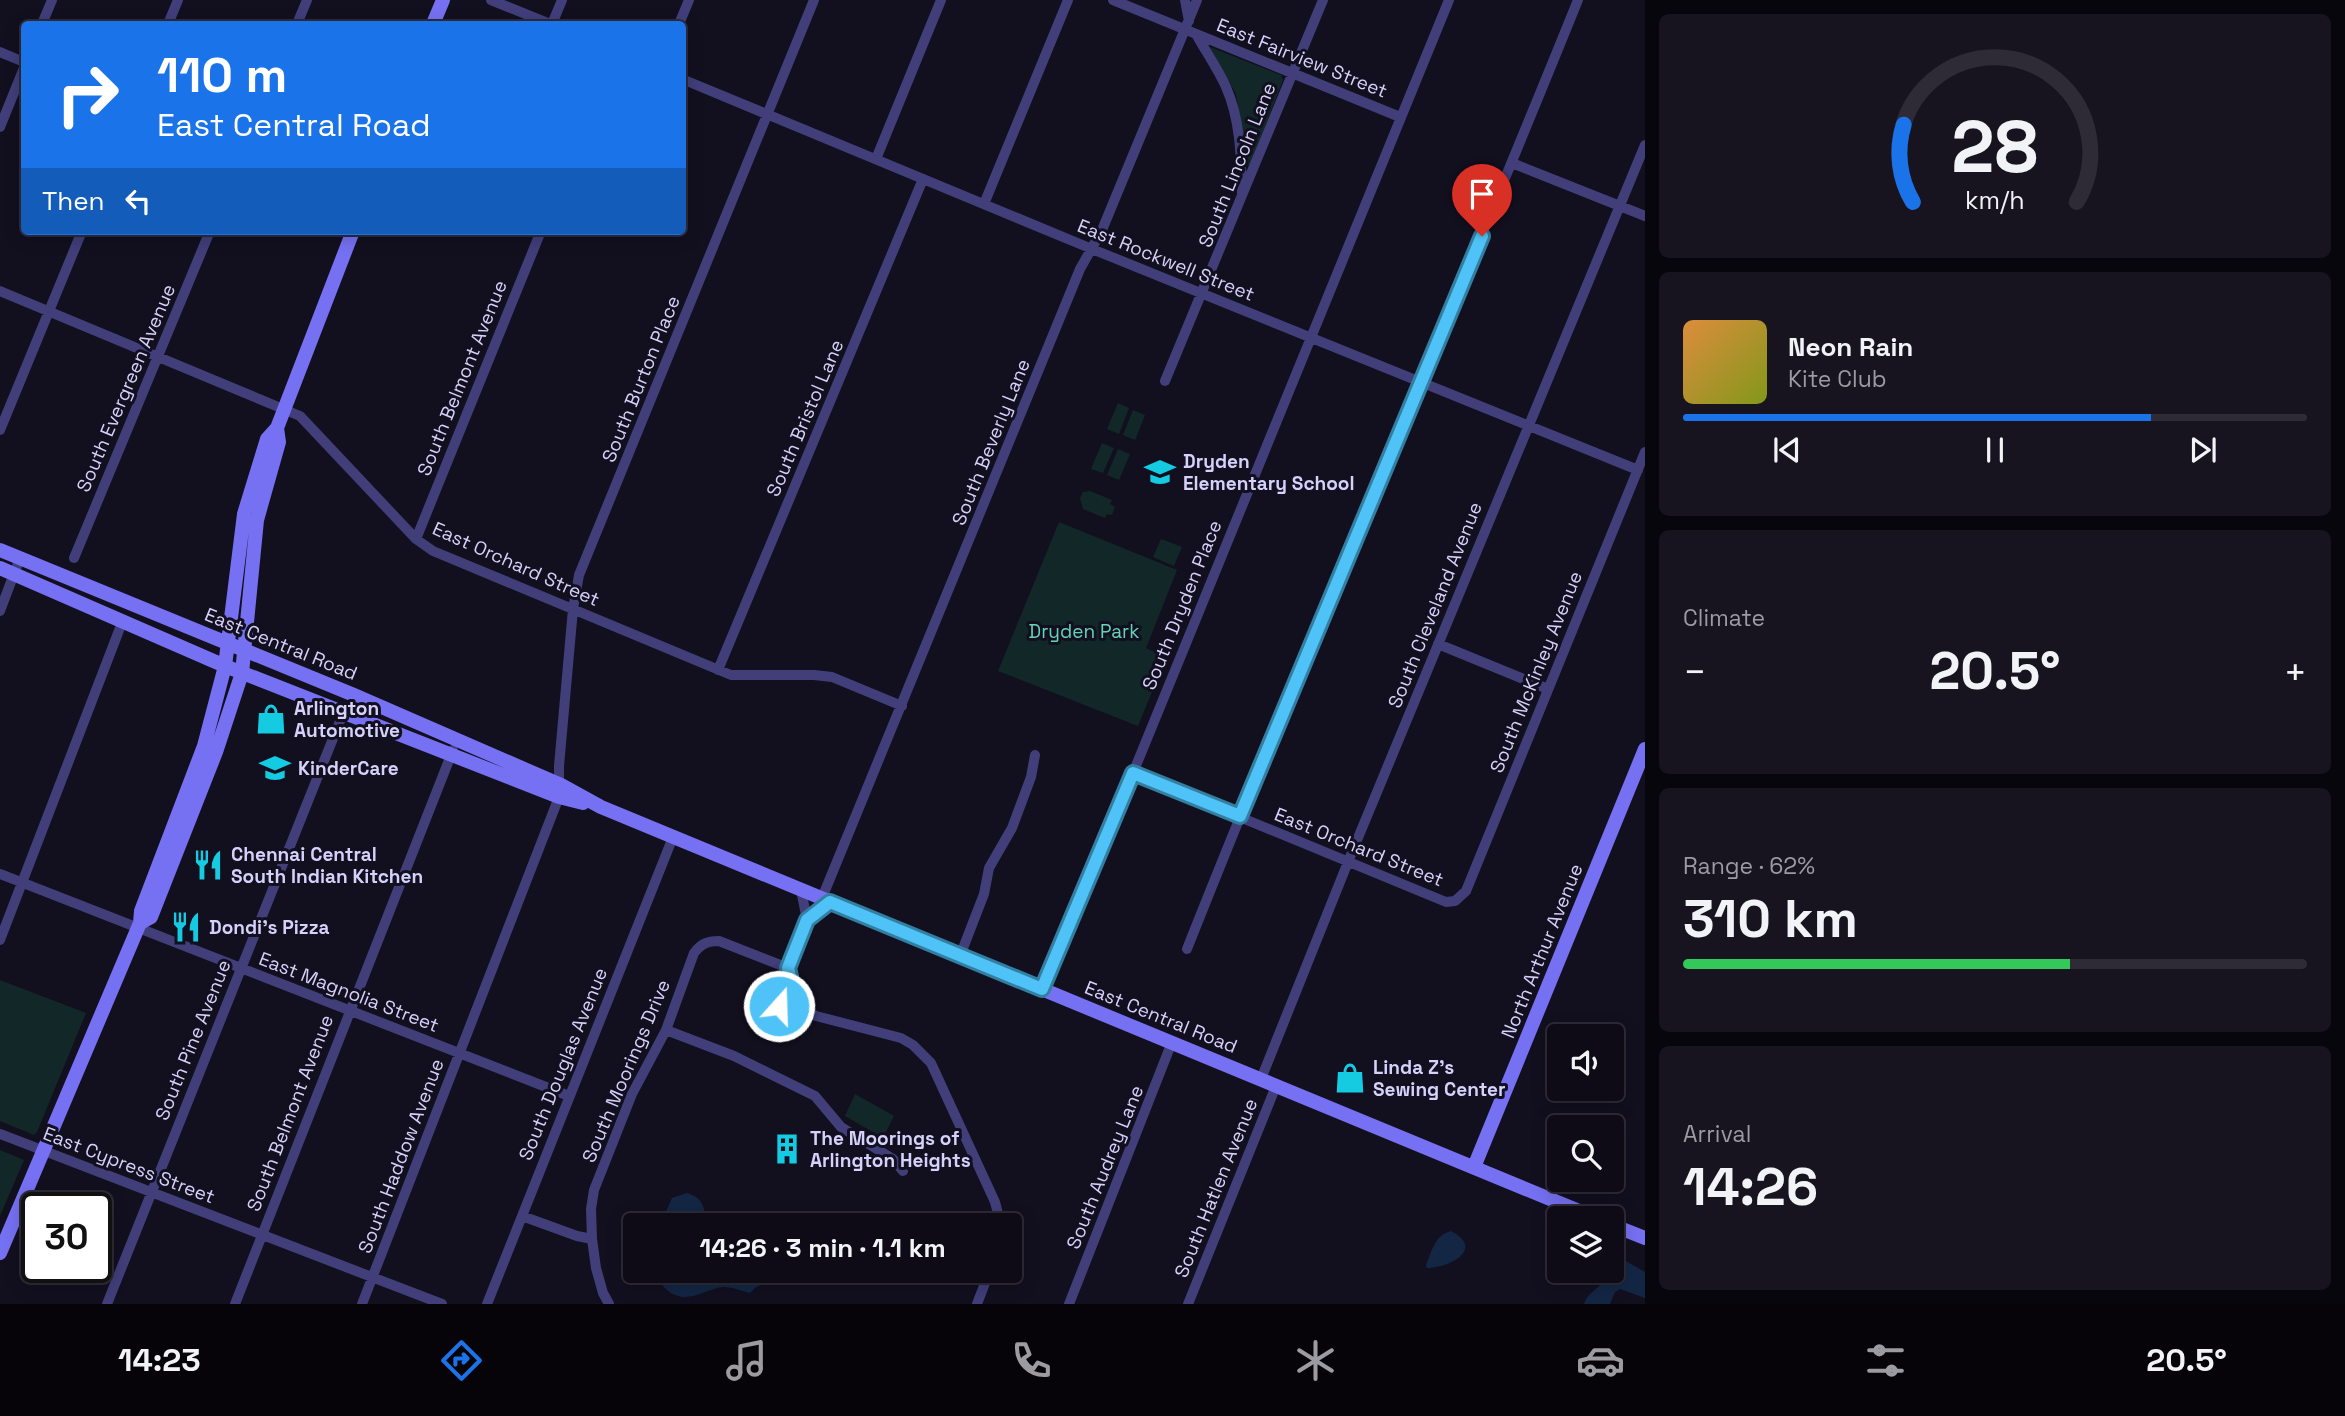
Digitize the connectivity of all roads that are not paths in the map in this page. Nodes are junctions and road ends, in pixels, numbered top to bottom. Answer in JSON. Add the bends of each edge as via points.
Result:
{"nodes":[{"id":1,"x":52,"y":0,"type":"edge"},
{"id":2,"x":178,"y":0,"type":"edge"},
{"id":3,"x":307,"y":0,"type":"edge"},
{"id":4,"x":443,"y":0,"type":"edge"},
{"id":5,"x":491,"y":0,"type":"edge"},
{"id":6,"x":562,"y":0,"type":"edge"},
{"id":7,"x":689,"y":0,"type":"edge"},
{"id":8,"x":814,"y":0,"type":"edge"},
{"id":9,"x":942,"y":0,"type":"edge"},
{"id":10,"x":1068,"y":0,"type":"edge"},
{"id":11,"x":1113,"y":0,"type":"edge"},
{"id":12,"x":1185,"y":0,"type":"edge"},
{"id":13,"x":1197,"y":0,"type":"edge"},
{"id":14,"x":1323,"y":0,"type":"edge"},
{"id":15,"x":1449,"y":0,"type":"edge"},
{"id":16,"x":1578,"y":0,"type":"edge"},
{"id":17,"x":43,"y":21,"type":"edge"},
{"id":18,"x":169,"y":21,"type":"edge"},
{"id":19,"x":298,"y":21,"type":"edge"},
{"id":20,"x":434,"y":21,"type":"edge"},
{"id":21,"x":544,"y":21,"type":"edge"},
{"id":22,"x":552,"y":21,"type":"edge"},
{"id":23,"x":680,"y":21,"type":"edge"},
{"id":24,"x":1186,"y":25,"type":"junction"},
{"id":25,"x":1196,"y":34,"type":"junction"},
{"id":26,"x":0,"y":52,"type":"edge"},
{"id":27,"x":21,"y":63,"type":"edge"},
{"id":28,"x":21,"y":73,"type":"edge"},
{"id":29,"x":1293,"y":74,"type":"junction"},
{"id":30,"x":686,"y":81,"type":"edge"},
{"id":31,"x":767,"y":114,"type":"junction"},
{"id":32,"x":1400,"y":117,"type":"junction"},
{"id":33,"x":0,"y":127,"type":"edge"},
{"id":34,"x":1645,"y":145,"type":"edge"},
{"id":35,"x":876,"y":159,"type":"junction"},
{"id":36,"x":1512,"y":163,"type":"junction"},
{"id":37,"x":923,"y":179,"type":"junction"},
{"id":38,"x":1242,"y":199,"type":"junction"},
{"id":39,"x":984,"y":204,"type":"junction"},
{"id":40,"x":1620,"y":206,"type":"junction"},
{"id":41,"x":1645,"y":216,"type":"edge"},
{"id":42,"x":80,"y":235,"type":"edge"},
{"id":43,"x":208,"y":235,"type":"edge"},
{"id":44,"x":351,"y":235,"type":"edge"},
{"id":45,"x":539,"y":235,"type":"edge"},
{"id":46,"x":1092,"y":249,"type":"junction"},
{"id":47,"x":0,"y":291,"type":"edge"},
{"id":48,"x":1203,"y":294,"type":"junction"},
{"id":49,"x":48,"y":311,"type":"junction"},
{"id":50,"x":1310,"y":337,"type":"junction"},
{"id":51,"x":159,"y":356,"type":"junction"},
{"id":52,"x":1165,"y":382,"type":"dead end"},
{"id":53,"x":1422,"y":382,"type":"junction"},
{"id":54,"x":284,"y":410,"type":"junction"},
{"id":55,"x":1528,"y":425,"type":"junction"},
{"id":56,"x":278,"y":428,"type":"junction"},
{"id":57,"x":0,"y":430,"type":"edge"},
{"id":58,"x":1645,"y":452,"type":"edge"},
{"id":59,"x":1638,"y":470,"type":"junction"},
{"id":60,"x":416,"y":539,"type":"junction"},
{"id":61,"x":0,"y":544,"type":"edge"},
{"id":62,"x":0,"y":550,"type":"edge"},
{"id":63,"x":20,"y":558,"type":"junction"},
{"id":64,"x":74,"y":558,"type":"dead end"},
{"id":65,"x":7,"y":571,"type":"edge"},
{"id":66,"x":573,"y":609,"type":"junction"},
{"id":67,"x":0,"y":611,"type":"edge"},
{"id":68,"x":123,"y":620,"type":"junction"},
{"id":69,"x":228,"y":643,"type":"junction"},
{"id":70,"x":1438,"y":644,"type":"junction"},
{"id":71,"x":245,"y":650,"type":"junction"},
{"id":72,"x":225,"y":666,"type":"junction"},
{"id":73,"x":718,"y":670,"type":"junction"},
{"id":74,"x":242,"y":673,"type":"junction"},
{"id":75,"x":1548,"y":689,"type":"junction"},
{"id":76,"x":902,"y":706,"type":"junction"},
{"id":77,"x":344,"y":711,"type":"junction"},
{"id":78,"x":457,"y":740,"type":"junction"},
{"id":79,"x":1645,"y":749,"type":"edge"},
{"id":80,"x":452,"y":754,"type":"junction"},
{"id":81,"x":1035,"y":755,"type":"dead end"},
{"id":82,"x":1133,"y":773,"type":"junction"},
{"id":83,"x":560,"y":791,"type":"junction"},
{"id":84,"x":1240,"y":816,"type":"junction"},
{"id":85,"x":673,"y":836,"type":"junction"},
{"id":86,"x":1348,"y":862,"type":"junction"},
{"id":87,"x":0,"y":874,"type":"edge"},
{"id":88,"x":22,"y":883,"type":"junction"},
{"id":89,"x":801,"y":890,"type":"junction"},
{"id":90,"x":826,"y":900,"type":"junction"},
{"id":91,"x":1455,"y":901,"type":"joint"},
{"id":92,"x":807,"y":920,"type":"junction"},
{"id":93,"x":139,"y":926,"type":"junction"},
{"id":94,"x":0,"y":940,"type":"edge"},
{"id":95,"x":1187,"y":949,"type":"dead end"},
{"id":96,"x":960,"y":956,"type":"junction"},
{"id":97,"x":788,"y":968,"type":"junction"},
{"id":98,"x":240,"y":969,"type":"junction"},
{"id":99,"x":792,"y":985,"type":"junction"},
{"id":100,"x":1042,"y":989,"type":"junction"},
{"id":101,"x":805,"y":1010,"type":"junction"},
{"id":102,"x":349,"y":1011,"type":"junction"},
{"id":103,"x":666,"y":1030,"type":"junction"},
{"id":104,"x":1172,"y":1042,"type":"junction"},
{"id":105,"x":459,"y":1054,"type":"junction"},
{"id":106,"x":1261,"y":1079,"type":"junction"},
{"id":107,"x":1276,"y":1086,"type":"junction"},
{"id":108,"x":569,"y":1096,"type":"junction"},
{"id":109,"x":0,"y":1134,"type":"edge"},
{"id":110,"x":42,"y":1151,"type":"junction"},
{"id":111,"x":1474,"y":1167,"type":"junction"},
{"id":112,"x":903,"y":1171,"type":"dead end"},
{"id":113,"x":151,"y":1192,"type":"junction"},
{"id":114,"x":1567,"y":1206,"type":"edge"},
{"id":115,"x":998,"y":1213,"type":"edge"},
{"id":116,"x":522,"y":1216,"type":"junction"},
{"id":117,"x":1624,"y":1230,"type":"edge"},
{"id":118,"x":261,"y":1234,"type":"junction"},
{"id":119,"x":592,"y":1238,"type":"junction"},
{"id":120,"x":1645,"y":1238,"type":"edge"},
{"id":121,"x":0,"y":1253,"type":"edge"},
{"id":122,"x":373,"y":1277,"type":"junction"},
{"id":123,"x":985,"y":1283,"type":"edge"},
{"id":124,"x":107,"y":1304,"type":"edge"},
{"id":125,"x":235,"y":1304,"type":"edge"},
{"id":126,"x":362,"y":1304,"type":"edge"},
{"id":127,"x":442,"y":1304,"type":"edge"},
{"id":128,"x":487,"y":1304,"type":"edge"},
{"id":129,"x":609,"y":1304,"type":"edge"},
{"id":130,"x":977,"y":1304,"type":"edge"},
{"id":131,"x":1069,"y":1304,"type":"edge"},
{"id":132,"x":1188,"y":1304,"type":"edge"}],
"edges":[{"from":1,"to":17,"type":"street"},
{"from":2,"to":18,"type":"street"},
{"from":3,"to":19,"type":"street"},
{"from":4,"to":20,"type":"main road"},
{"from":5,"to":21,"type":"street"},
{"from":6,"to":22,"type":"street"},
{"from":7,"to":23,"type":"street"},
{"from":8,"to":31,"type":"street","name":"South Burton Place"},
{"from":9,"to":35,"type":"street"},
{"from":10,"to":39,"type":"street"},
{"from":11,"to":24,"type":"street"},
{"from":12,"to":24,"type":"street"},
{"from":13,"to":24,"type":"street","name":"South Beverly Lane"},
{"from":14,"to":29,"type":"street","name":"South Lincoln Lane"},
{"from":15,"to":32,"type":"street","name":"South Dryden Place"},
{"from":16,"to":36,"type":"street"},
{"from":24,"to":25,"type":"street"},
{"from":24,"to":46,"type":"street","name":"South Beverly Lane"},
{"from":25,"to":29,"type":"street","name":"East Fairview Street"},
{"from":25,"to":38,"type":"street","via":[[1227,89],[1234,113]]},
{"from":26,"to":27,"type":"street"},
{"from":28,"to":33,"type":"street"},
{"from":29,"to":32,"type":"street","name":"East Fairview Street"},
{"from":29,"to":38,"type":"street","name":"South Lincoln Lane"},
{"from":30,"to":31,"type":"street","name":"East Rockwell Street"},
{"from":31,"to":35,"type":"street","name":"East Rockwell Street"},
{"from":31,"to":66,"type":"street","name":"South Burton Place","via":[[579,575]]},
{"from":32,"to":50,"type":"street","name":"South Dryden Place"},
{"from":34,"to":40,"type":"street","name":"South Cleveland Avenue"},
{"from":35,"to":37,"type":"street","name":"East Rockwell Street"},
{"from":36,"to":40,"type":"street"},
{"from":36,"to":53,"type":"street"},
{"from":37,"to":39,"type":"street","name":"East Rockwell Street"},
{"from":37,"to":73,"type":"street","name":"South Bristol Lane"},
{"from":38,"to":48,"type":"street","name":"South Lincoln Lane"},
{"from":39,"to":46,"type":"street","name":"East Rockwell Street"},
{"from":40,"to":41,"type":"street"},
{"from":40,"to":55,"type":"street","name":"South Cleveland Avenue"},
{"from":42,"to":49,"type":"street"},
{"from":43,"to":51,"type":"street","name":"South Evergreen Avenue"},
{"from":44,"to":54,"type":"main road"},
{"from":45,"to":60,"type":"street","name":"South Belmont Avenue"},
{"from":46,"to":48,"type":"street","name":"East Rockwell Street"},
{"from":46,"to":76,"type":"street","name":"South Beverly Lane"},
{"from":47,"to":49,"type":"street","name":"East Orchard Street"},
{"from":48,"to":50,"type":"street","name":"East Rockwell Street"},
{"from":48,"to":52,"type":"street","name":"South Lincoln Lane"},
{"from":49,"to":51,"type":"street","name":"East Orchard Street"},
{"from":49,"to":57,"type":"street"},
{"from":50,"to":53,"type":"street","name":"East Rockwell Street"},
{"from":50,"to":82,"type":"street","name":"South Dryden Place"},
{"from":51,"to":54,"type":"street","name":"East Orchard Street"},
{"from":51,"to":64,"type":"street","name":"South Evergreen Avenue"},
{"from":53,"to":55,"type":"street","name":"East Rockwell Street"},
{"from":53,"to":84,"type":"street"},
{"from":54,"to":56,"type":"main road"},
{"from":54,"to":60,"type":"street","name":"East Orchard Street","via":[[300,416]]},
{"from":55,"to":59,"type":"street","name":"East Rockwell Street"},
{"from":55,"to":70,"type":"street","name":"South Cleveland Avenue"},
{"from":56,"to":69,"type":"main road","via":[[267,439],[244,514]]},
{"from":56,"to":71,"type":"main road","via":[[279,442],[257,520]]},
{"from":58,"to":59,"type":"street","name":"South McKinley Avenue"},
{"from":59,"to":75,"type":"street","name":"South McKinley Avenue"},
{"from":60,"to":66,"type":"street","name":"East Orchard Street","via":[[433,551]]},
{"from":61,"to":63,"type":"main road"},
{"from":62,"to":63,"type":"main road"},
{"from":63,"to":65,"type":"street"},
{"from":63,"to":69,"type":"main road","name":"East Central Road"},
{"from":65,"to":67,"type":"street"},
{"from":65,"to":68,"type":"main road","name":"East Central Road"},
{"from":66,"to":73,"type":"street","name":"East Orchard Street"},
{"from":66,"to":83,"type":"street","name":"South Burton Place"},
{"from":68,"to":72,"type":"main road","name":"East Central Road"},
{"from":68,"to":88,"type":"street"},
{"from":69,"to":71,"type":"main road","name":"East Central Road"},
{"from":69,"to":72,"type":"main road"},
{"from":70,"to":75,"type":"street"},
{"from":70,"to":86,"type":"street","name":"South Cleveland Avenue"},
{"from":71,"to":74,"type":"main road"},
{"from":71,"to":78,"type":"main road","name":"East Central Road"},
{"from":72,"to":74,"type":"main road","name":"East Central Road"},
{"from":72,"to":93,"type":"main road","via":[[204,746]]},
{"from":73,"to":76,"type":"street","name":"East Orchard Street","via":[[743,676],[832,677]]},
{"from":74,"to":77,"type":"main road","name":"East Central Road"},
{"from":74,"to":93,"type":"main road","via":[[151,917]]},
{"from":75,"to":91,"type":"street","name":"South McKinley Avenue","via":[[1466,891]]},
{"from":76,"to":90,"type":"street","name":"South Beverly Lane"},
{"from":77,"to":80,"type":"main road","name":"East Central Road"},
{"from":77,"to":98,"type":"street","name":"South Pine Avenue"},
{"from":78,"to":80,"type":"street","name":"South Belmont Avenue"},
{"from":78,"to":83,"type":"main road","name":"East Central Road"},
{"from":79,"to":111,"type":"main road","name":"North Arthur Avenue"},
{"from":80,"to":83,"type":"main road","name":"East Central Road"},
{"from":80,"to":102,"type":"street","name":"South Belmont Avenue"},
{"from":81,"to":96,"type":"street","via":[[1022,802],[989,868]]},
{"from":82,"to":84,"type":"street","name":"East Orchard Street"},
{"from":82,"to":100,"type":"street","name":"South Dryden Place"},
{"from":83,"to":85,"type":"main road","name":"East Central Road"},
{"from":83,"to":105,"type":"street","name":"South Haddow Avenue"},
{"from":84,"to":86,"type":"street","name":"East Orchard Street"},
{"from":84,"to":95,"type":"street"},
{"from":85,"to":89,"type":"main road","name":"East Central Road"},
{"from":85,"to":108,"type":"street","name":"South Douglas Avenue"},
{"from":86,"to":91,"type":"street","name":"East Orchard Street","via":[[1446,902]]},
{"from":86,"to":106,"type":"street","name":"South Cleveland Avenue"},
{"from":87,"to":88,"type":"street","name":"East Magnolia Street"},
{"from":88,"to":93,"type":"street","name":"East Magnolia Street"},
{"from":88,"to":94,"type":"street"},
{"from":89,"to":90,"type":"main road","name":"East Central Road"},
{"from":89,"to":92,"type":"street"},
{"from":90,"to":92,"type":"street"},
{"from":90,"to":96,"type":"main road","name":"East Central Road"},
{"from":92,"to":97,"type":"street"},
{"from":93,"to":98,"type":"street","name":"East Magnolia Street"},
{"from":93,"to":110,"type":"main road"},
{"from":96,"to":100,"type":"main road","name":"East Central Road"},
{"from":97,"to":99,"type":"street"},
{"from":97,"to":103,"type":"street","name":"South Moorings Drive","via":[[729,945],[708,942],[700,946]]},
{"from":98,"to":102,"type":"street","name":"East Magnolia Street"},
{"from":98,"to":113,"type":"street","name":"South Pine Avenue"},
{"from":99,"to":101,"type":"street"},
{"from":99,"to":101,"type":"street","via":[[783,992],[779,1006],[792,1016]]},
{"from":100,"to":104,"type":"main road","name":"East Central Road"},
{"from":101,"to":115,"type":"street","via":[[913,1045],[937,1073]]},
{"from":102,"to":105,"type":"street","name":"East Magnolia Street"},
{"from":102,"to":118,"type":"street","name":"South Belmont Avenue"},
{"from":103,"to":112,"type":"street","via":[[734,1056],[816,1096],[841,1127],[893,1159]]},
{"from":103,"to":119,"type":"street","name":"South Moorings Drive","via":[[632,1094],[594,1190]]},
{"from":104,"to":106,"type":"main road","name":"East Central Road"},
{"from":104,"to":131,"type":"street","name":"South Audrey Lane"},
{"from":105,"to":108,"type":"street","name":"East Magnolia Street"},
{"from":105,"to":122,"type":"street","name":"South Haddow Avenue"},
{"from":106,"to":107,"type":"main road","name":"East Central Road"},
{"from":107,"to":111,"type":"main road","name":"East Central Road"},
{"from":107,"to":132,"type":"street","name":"South Hatlen Avenue"},
{"from":108,"to":116,"type":"street","name":"South Douglas Avenue"},
{"from":109,"to":110,"type":"street","name":"East Cypress Street"},
{"from":110,"to":113,"type":"street","name":"East Cypress Street"},
{"from":110,"to":121,"type":"main road"},
{"from":111,"to":114,"type":"main road","name":"East Central Road"},
{"from":113,"to":118,"type":"street","name":"East Cypress Street"},
{"from":113,"to":124,"type":"street","name":"South Pine Avenue"},
{"from":116,"to":119,"type":"street"},
{"from":116,"to":128,"type":"street","name":"South Douglas Avenue"},
{"from":117,"to":120,"type":"main road"},
{"from":118,"to":122,"type":"street","name":"East Cypress Street"},
{"from":118,"to":125,"type":"street","name":"South Belmont Avenue"},
{"from":119,"to":129,"type":"street","name":"South Moorings Drive","via":[[596,1268]]},
{"from":122,"to":126,"type":"street","name":"South Haddow Avenue"},
{"from":122,"to":127,"type":"street","name":"East Cypress Street"},
{"from":123,"to":130,"type":"street"}]}
